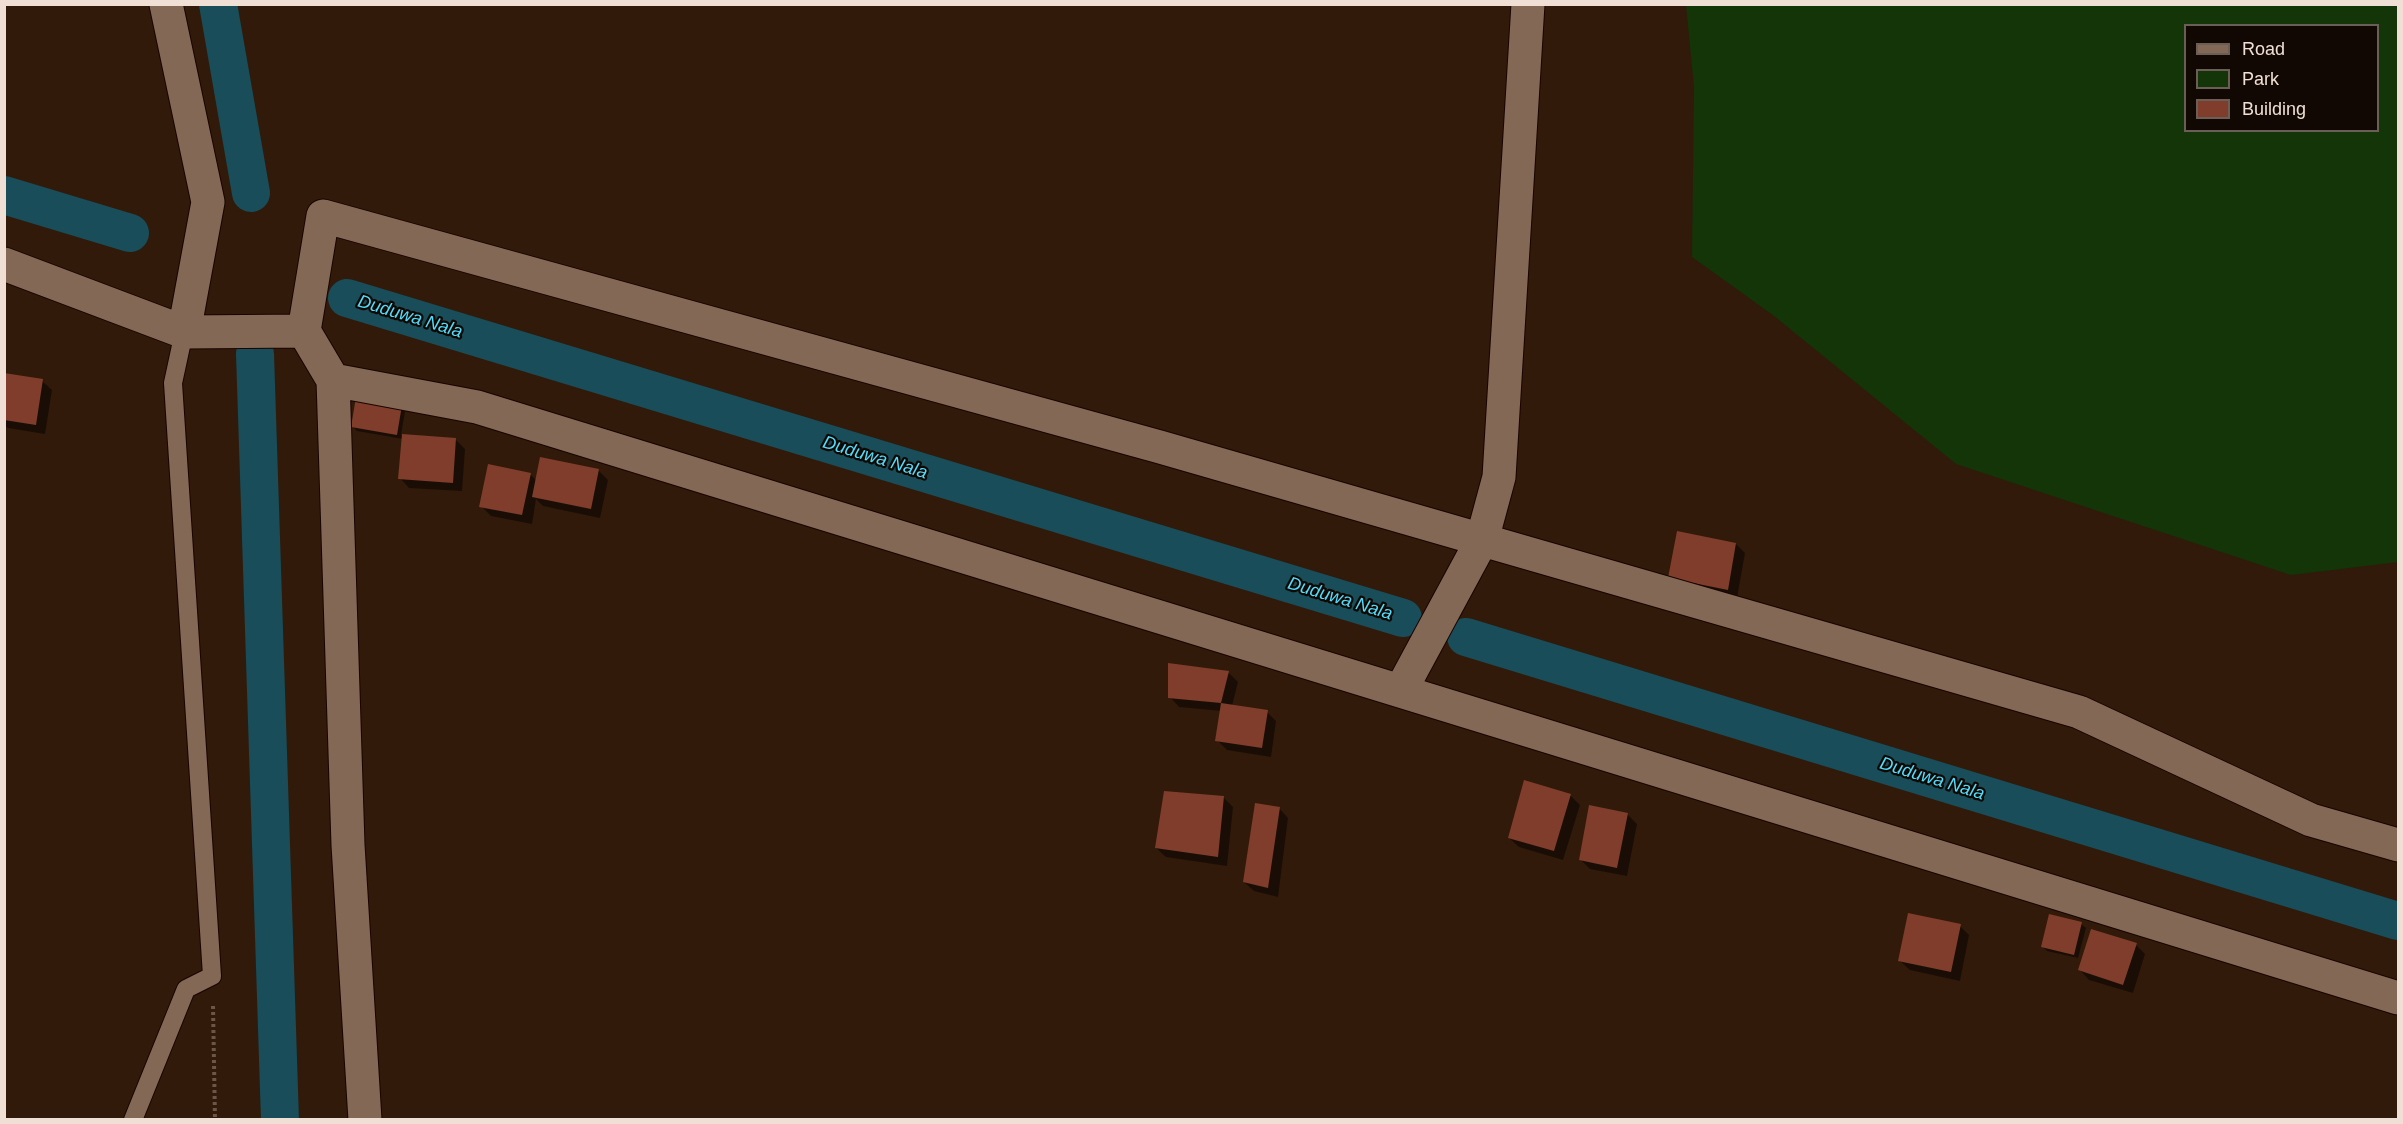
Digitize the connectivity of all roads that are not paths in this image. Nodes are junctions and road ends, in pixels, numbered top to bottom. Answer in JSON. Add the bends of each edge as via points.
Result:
{"nodes":[{"id":1,"x":166,"y":4,"type":"edge"},
{"id":2,"x":1528,"y":4,"type":"edge"},
{"id":3,"x":4,"y":264,"type":"edge"},
{"id":4,"x":184,"y":332,"type":"junction"},
{"id":5,"x":304,"y":332,"type":"junction"},
{"id":6,"x":333,"y":380,"type":"junction"},
{"id":7,"x":1482,"y":540,"type":"junction"},
{"id":8,"x":1401,"y":690,"type":"junction"},
{"id":9,"x":2398,"y":845,"type":"edge"},
{"id":10,"x":2398,"y":998,"type":"edge"},
{"id":11,"x":133,"y":1119,"type":"edge"},
{"id":12,"x":364,"y":1119,"type":"edge"}],
"edges":[{"from":1,"to":4,"type":"street","via":[[208,202]]},
{"from":2,"to":7,"type":"street","via":[[1499,477]]},
{"from":3,"to":4,"type":"street"},
{"from":4,"to":5,"type":"street"},
{"from":4,"to":11,"type":"lane","via":[[173,383],[212,976],[186,989]]},
{"from":5,"to":6,"type":"street"},
{"from":5,"to":7,"type":"street","via":[[323,216]]},
{"from":6,"to":8,"type":"street","via":[[477,407]]},
{"from":6,"to":12,"type":"street","via":[[348,845]]},
{"from":7,"to":8,"type":"street"},
{"from":7,"to":9,"type":"street","via":[[2079,712],[2311,820]]},
{"from":8,"to":10,"type":"street"}]}
